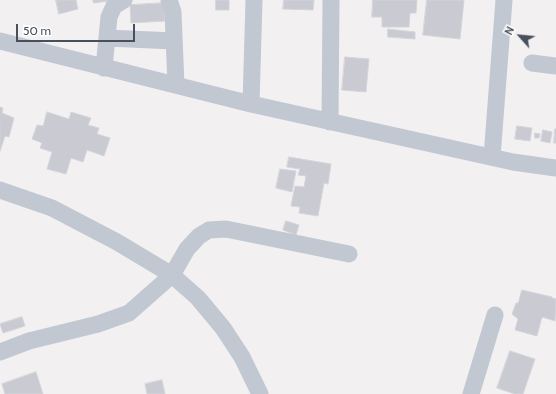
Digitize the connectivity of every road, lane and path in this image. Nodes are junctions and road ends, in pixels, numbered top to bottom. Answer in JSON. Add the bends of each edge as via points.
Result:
{"nodes":[{"id":1,"x":124,"y":0,"type":"edge"},
{"id":2,"x":168,"y":0,"type":"edge"},
{"id":3,"x":254,"y":0,"type":"edge"},
{"id":4,"x":332,"y":0,"type":"edge"},
{"id":5,"x":504,"y":0,"type":"edge"},
{"id":6,"x":107,"y":38,"type":"junction"},
{"id":7,"x":0,"y":41,"type":"edge"},
{"id":8,"x":174,"y":41,"type":"junction"},
{"id":9,"x":532,"y":63,"type":"dead end"},
{"id":10,"x":556,"y":66,"type":"edge"},
{"id":11,"x":104,"y":68,"type":"junction"},
{"id":12,"x":176,"y":86,"type":"junction"},
{"id":13,"x":251,"y":104,"type":"junction"},
{"id":14,"x":330,"y":122,"type":"junction"},
{"id":15,"x":492,"y":157,"type":"junction"},
{"id":16,"x":556,"y":168,"type":"edge"},
{"id":17,"x":0,"y":190,"type":"edge"},
{"id":18,"x":349,"y":254,"type":"dead end"},
{"id":19,"x":172,"y":275,"type":"junction"},
{"id":20,"x":495,"y":315,"type":"dead end"},
{"id":21,"x":0,"y":352,"type":"edge"},
{"id":22,"x":260,"y":394,"type":"edge"},
{"id":23,"x":471,"y":394,"type":"edge"}],
"edges":[{"from":1,"to":6,"type":"street","via":[[114,6]]},
{"from":2,"to":8,"type":"street","via":[[173,12]]},
{"from":3,"to":13,"type":"street"},
{"from":4,"to":14,"type":"street"},
{"from":5,"to":15,"type":"street"},
{"from":6,"to":8,"type":"street"},
{"from":6,"to":11,"type":"street"},
{"from":7,"to":11,"type":"street"},
{"from":8,"to":12,"type":"street"},
{"from":9,"to":10,"type":"street"},
{"from":11,"to":12,"type":"street"},
{"from":12,"to":13,"type":"street"},
{"from":13,"to":14,"type":"street"},
{"from":14,"to":15,"type":"street"},
{"from":15,"to":16,"type":"street"},
{"from":17,"to":19,"type":"street","via":[[52,208],[117,242]]},
{"from":18,"to":19,"type":"street","via":[[226,229],[209,230],[193,242]]},
{"from":19,"to":21,"type":"street","via":[[129,314]]},
{"from":19,"to":22,"type":"street","via":[[198,298],[223,328],[242,357]]},
{"from":20,"to":23,"type":"street"}]}
